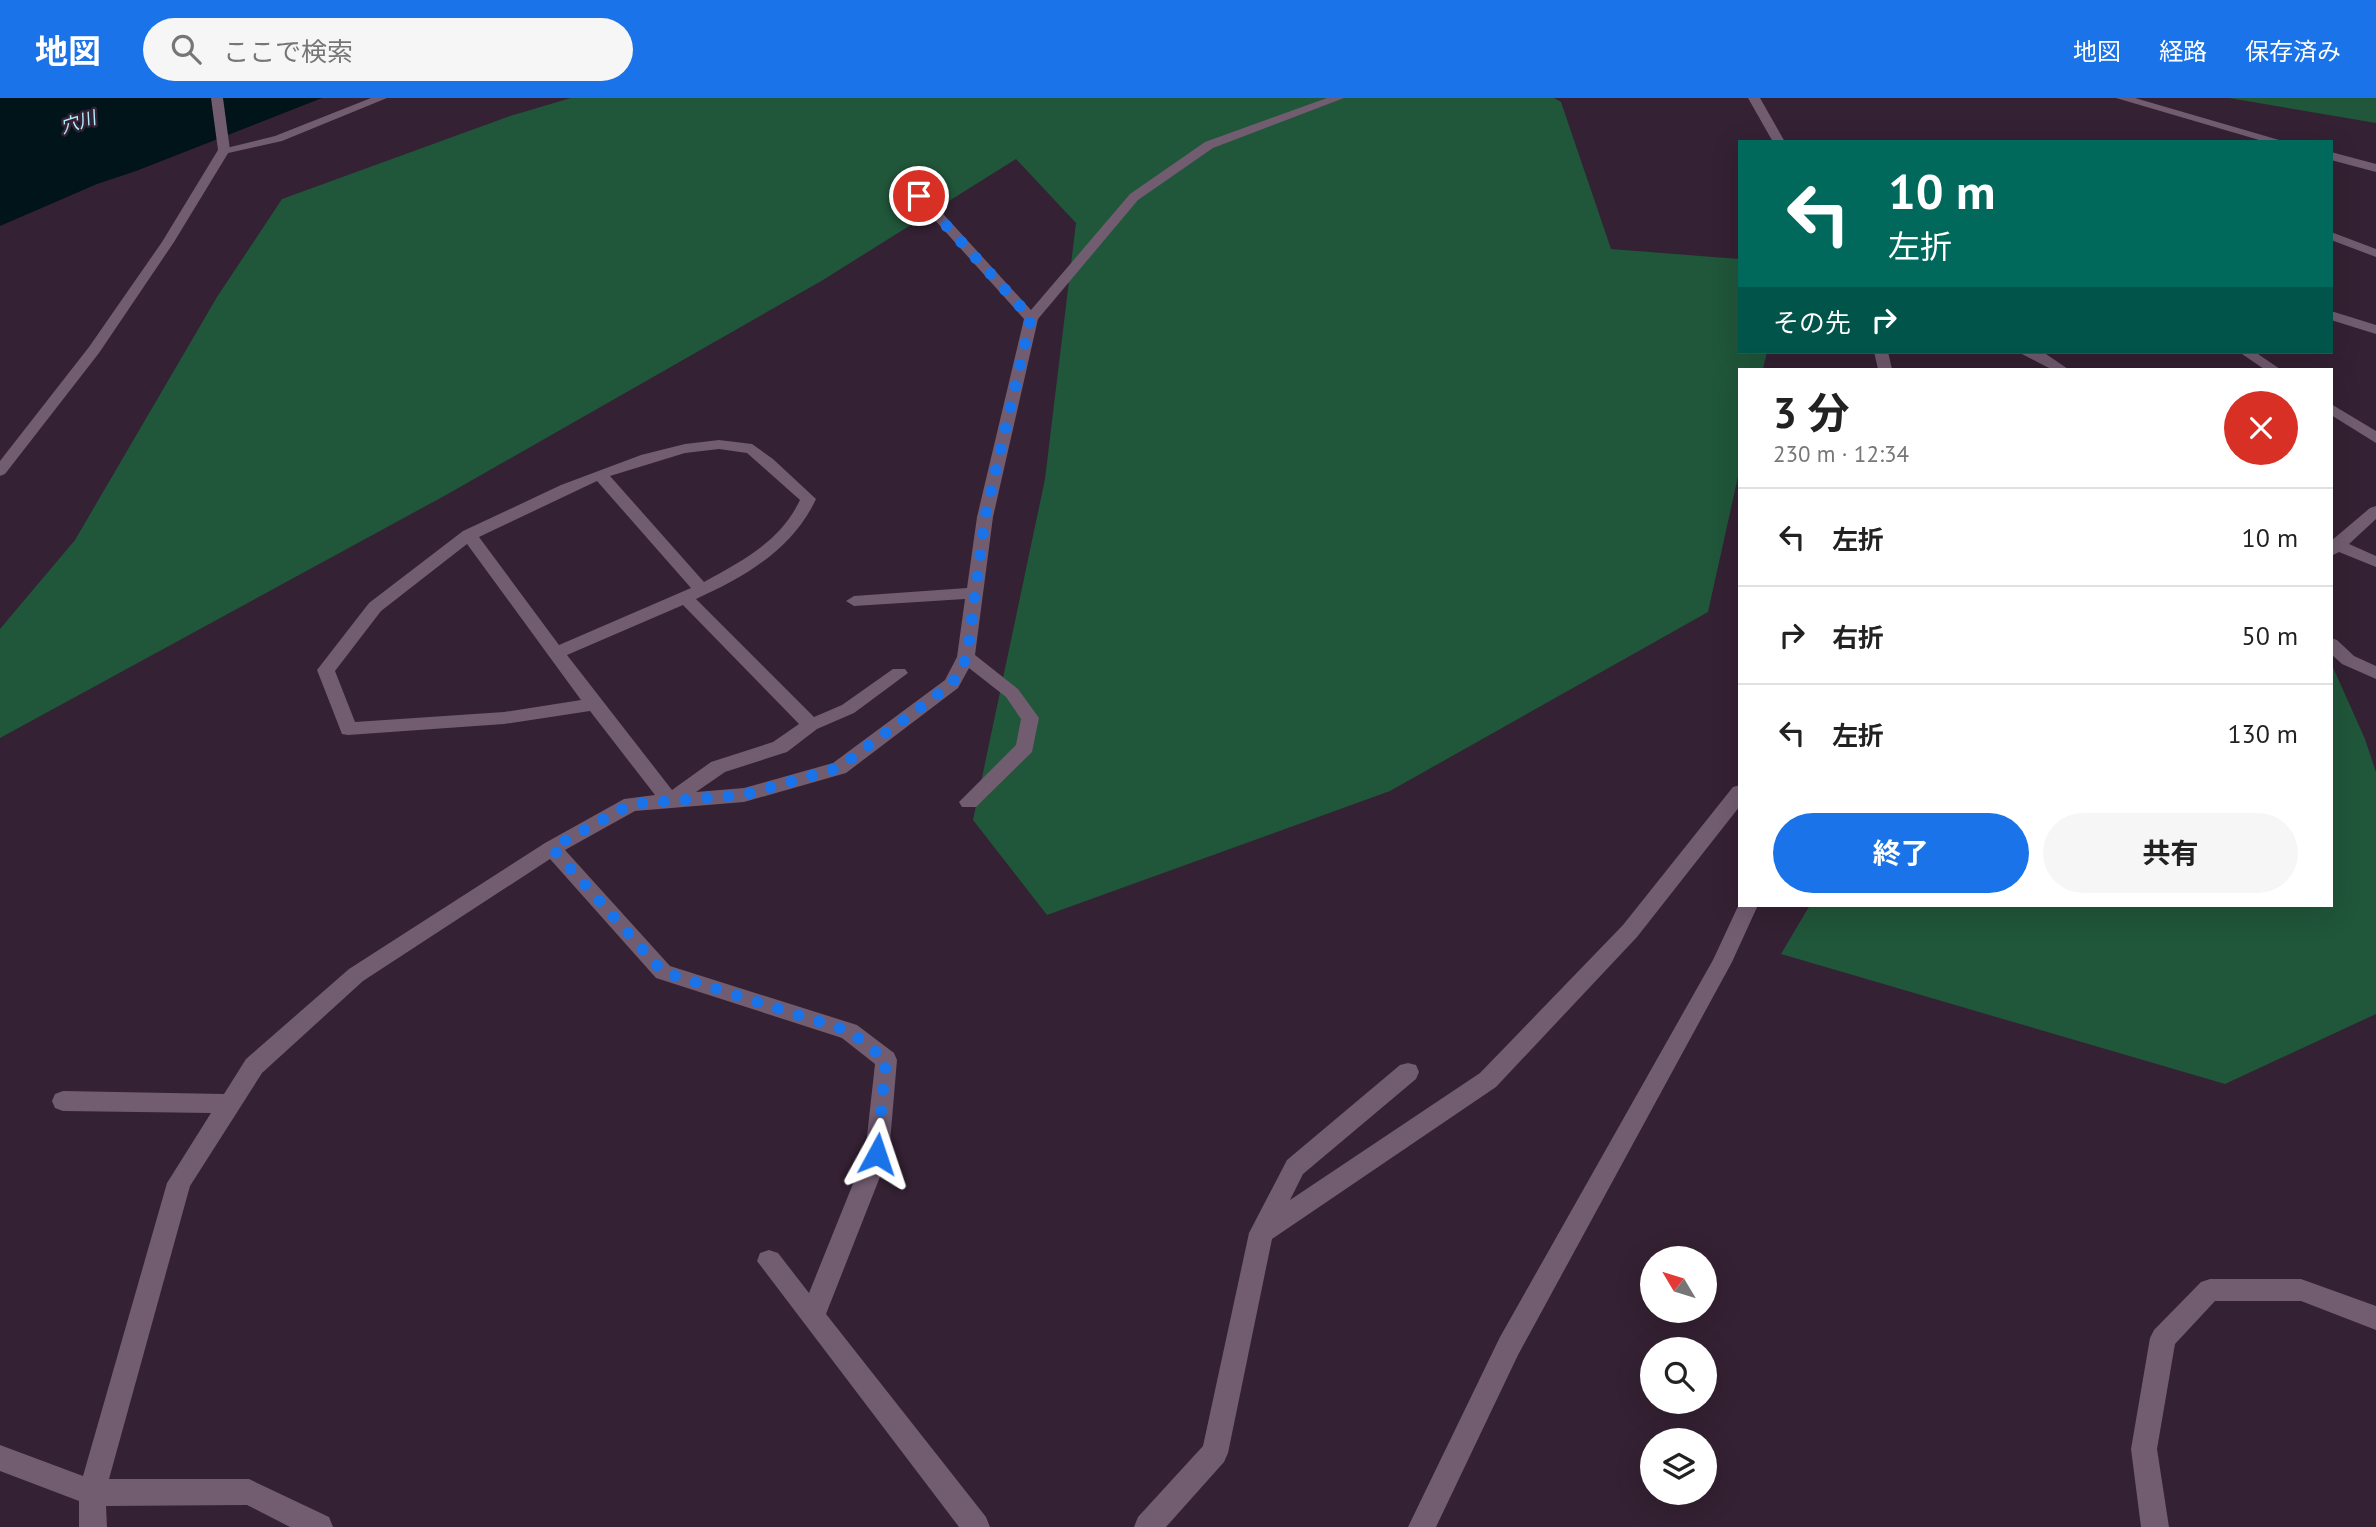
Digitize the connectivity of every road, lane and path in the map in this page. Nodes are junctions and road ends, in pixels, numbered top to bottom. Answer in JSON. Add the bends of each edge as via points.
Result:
{"nodes":[{"id":1,"x":217,"y":98,"type":"edge"},
{"id":2,"x":381,"y":98,"type":"edge"},
{"id":3,"x":1338,"y":98,"type":"edge"},
{"id":4,"x":1754,"y":98,"type":"edge"},
{"id":5,"x":2122,"y":98,"type":"edge"},
{"id":6,"x":1778,"y":140,"type":"edge"},
{"id":7,"x":2273,"y":140,"type":"edge"},
{"id":8,"x":224,"y":150,"type":"junction"},
{"id":9,"x":2333,"y":157,"type":"edge"},
{"id":10,"x":2376,"y":168,"type":"edge"},
{"id":11,"x":919,"y":196,"type":"dead end"},
{"id":12,"x":2333,"y":237,"type":"edge"},
{"id":13,"x":2376,"y":253,"type":"edge"},
{"id":14,"x":2333,"y":316,"type":"edge"},
{"id":15,"x":1031,"y":318,"type":"junction"},
{"id":16,"x":2376,"y":330,"type":"edge"},
{"id":17,"x":2031,"y":354,"type":"edge"},
{"id":18,"x":2249,"y":354,"type":"edge"},
{"id":19,"x":2059,"y":368,"type":"edge"},
{"id":20,"x":2271,"y":368,"type":"edge"},
{"id":21,"x":2333,"y":409,"type":"edge"},
{"id":22,"x":2376,"y":438,"type":"edge"},
{"id":23,"x":0,"y":471,"type":"edge"},
{"id":24,"x":601,"y":476,"type":"junction"},
{"id":25,"x":2376,"y":511,"type":"edge"},
{"id":26,"x":470,"y":535,"type":"junction"},
{"id":27,"x":2334,"y":548,"type":"edge"},
{"id":28,"x":2376,"y":562,"type":"edge"},
{"id":29,"x":702,"y":590,"type":"junction"},
{"id":30,"x":975,"y":593,"type":"junction"},
{"id":31,"x":685,"y":597,"type":"junction"},
{"id":32,"x":854,"y":601,"type":"dead end"},
{"id":33,"x":2333,"y":646,"type":"edge"},
{"id":34,"x":556,"y":653,"type":"junction"},
{"id":35,"x":967,"y":657,"type":"junction"},
{"id":36,"x":899,"y":673,"type":"dead end"},
{"id":37,"x":2376,"y":673,"type":"edge"},
{"id":38,"x":594,"y":704,"type":"junction"},
{"id":39,"x":811,"y":725,"type":"junction"},
{"id":40,"x":1738,"y":795,"type":"edge"},
{"id":41,"x":670,"y":801,"type":"junction"},
{"id":42,"x":969,"y":802,"type":"dead end"},
{"id":43,"x":552,"y":848,"type":"junction"},
{"id":44,"x":1747,"y":907,"type":"edge"},
{"id":45,"x":1408,"y":1072,"type":"dead end"},
{"id":46,"x":63,"y":1101,"type":"dead end"},
{"id":47,"x":230,"y":1104,"type":"junction"},
{"id":48,"x":1261,"y":1233,"type":"junction"},
{"id":49,"x":769,"y":1261,"type":"dead end"},
{"id":50,"x":813,"y":1317,"type":"junction"},
{"id":51,"x":2376,"y":1318,"type":"edge"},
{"id":52,"x":0,"y":1458,"type":"edge"},
{"id":53,"x":92,"y":1493,"type":"junction"},
{"id":54,"x":93,"y":1527,"type":"edge"},
{"id":55,"x":319,"y":1527,"type":"edge"},
{"id":56,"x":976,"y":1527,"type":"edge"},
{"id":57,"x":1148,"y":1527,"type":"edge"},
{"id":58,"x":1422,"y":1527,"type":"edge"},
{"id":59,"x":2155,"y":1527,"type":"edge"}],
"edges":[{"from":1,"to":8,"type":"street"},
{"from":2,"to":8,"type":"street","via":[[278,139]]},
{"from":3,"to":15,"type":"street","via":[[1209,145],[1134,197]]},
{"from":4,"to":6,"type":"street"},
{"from":5,"to":7,"type":"street"},
{"from":8,"to":23,"type":"street","via":[[94,350]]},
{"from":9,"to":10,"type":"street"},
{"from":11,"to":15,"type":"street"},
{"from":12,"to":13,"type":"street"},
{"from":14,"to":16,"type":"street"},
{"from":15,"to":30,"type":"street","via":[[985,517]]},
{"from":17,"to":19,"type":"street"},
{"from":18,"to":20,"type":"street"},
{"from":21,"to":22,"type":"street"},
{"from":24,"to":26,"type":"street","via":[[535,501]]},
{"from":24,"to":29,"type":"street"},
{"from":24,"to":29,"type":"street","via":[[670,450],[710,443],[749,447],[808,499],[801,518],[773,550]]},
{"from":25,"to":27,"type":"street"},
{"from":26,"to":34,"type":"street"},
{"from":26,"to":38,"type":"street","via":[[375,607],[326,670],[348,729],[504,718]]},
{"from":27,"to":28,"type":"street"},
{"from":29,"to":31,"type":"street"},
{"from":30,"to":32,"type":"street"},
{"from":30,"to":35,"type":"street"},
{"from":31,"to":34,"type":"street"},
{"from":31,"to":39,"type":"street"},
{"from":33,"to":37,"type":"street","via":[[2348,660]]},
{"from":34,"to":38,"type":"street"},
{"from":35,"to":41,"type":"street","via":[[952,684],[838,768],[744,795]]},
{"from":35,"to":42,"type":"street","via":[[1012,693],[1030,718],[1025,747]]},
{"from":36,"to":39,"type":"street","via":[[848,709]]},
{"from":38,"to":41,"type":"street"},
{"from":39,"to":41,"type":"street","via":[[780,747],[718,767]]},
{"from":40,"to":48,"type":"street","via":[[1630,931],[1488,1080]]},
{"from":41,"to":43,"type":"street","via":[[631,804]]},
{"from":43,"to":47,"type":"street","via":[[356,975],[254,1066]]},
{"from":43,"to":50,"type":"street","via":[[663,972],[849,1031],[886,1060],[877,1154]]},
{"from":44,"to":58,"type":"street","via":[[1722,962],[1509,1346]]},
{"from":45,"to":48,"type":"street","via":[[1295,1167]]},
{"from":46,"to":47,"type":"street"},
{"from":47,"to":53,"type":"street","via":[[179,1183]]},
{"from":48,"to":57,"type":"street","via":[[1215,1453]]},
{"from":49,"to":50,"type":"street"},
{"from":50,"to":56,"type":"street"},
{"from":51,"to":59,"type":"street","via":[[2301,1290],[2210,1290],[2164,1338],[2144,1449]]},
{"from":52,"to":53,"type":"street"},
{"from":53,"to":54,"type":"street"},
{"from":53,"to":55,"type":"street","via":[[249,1492]]}]}
